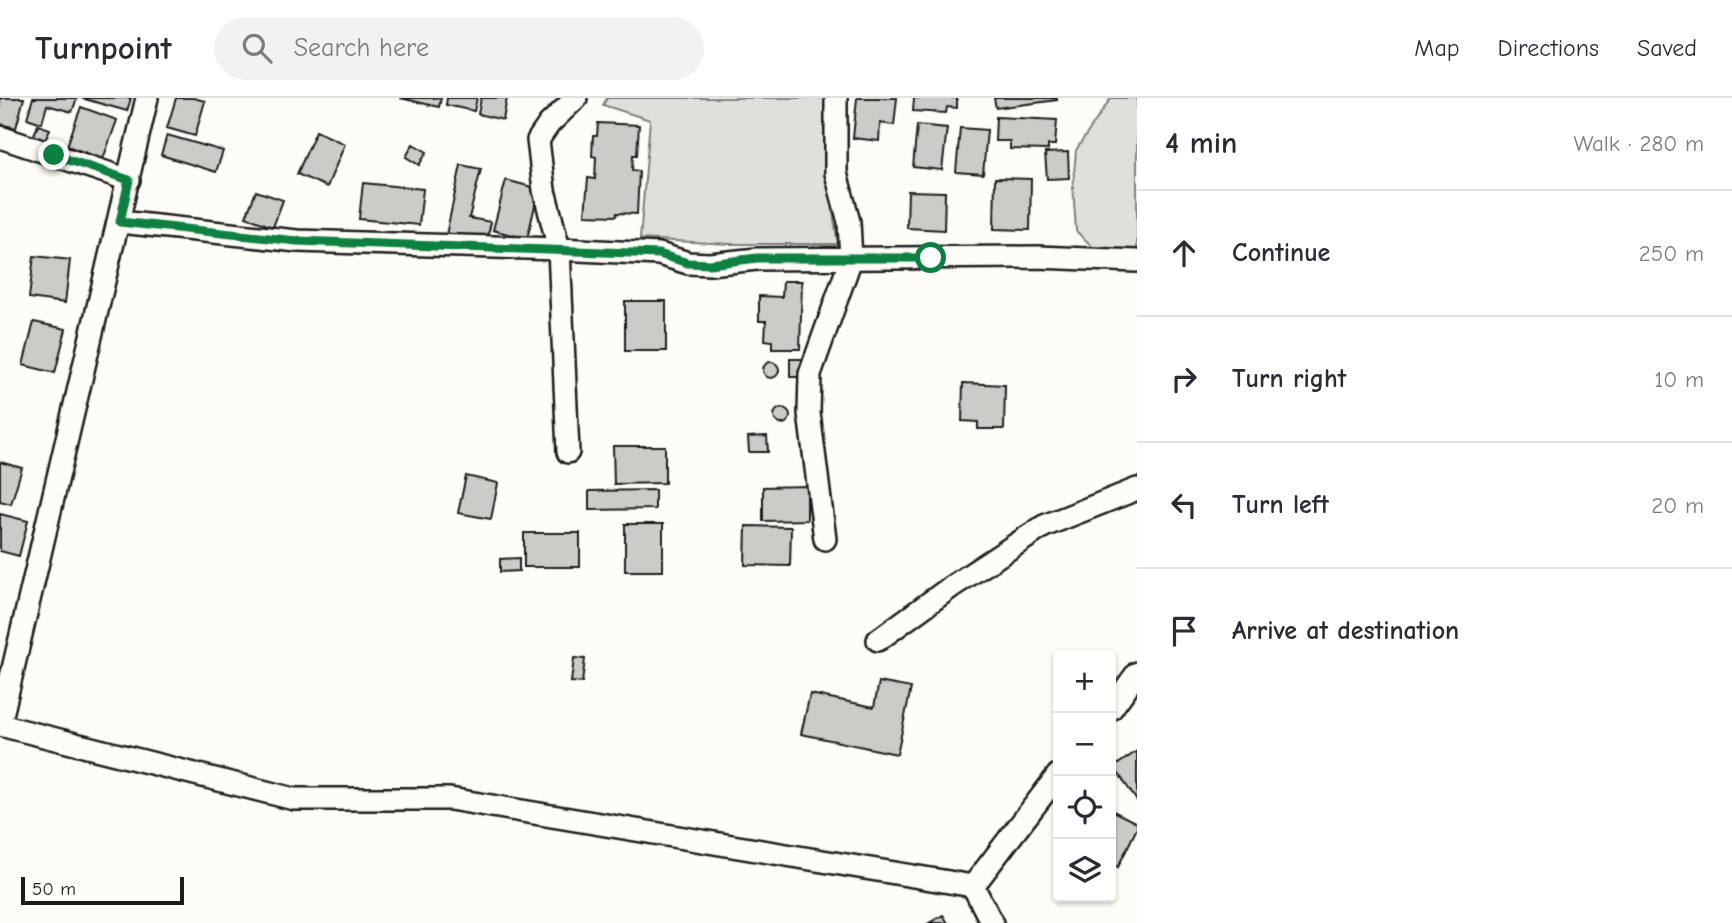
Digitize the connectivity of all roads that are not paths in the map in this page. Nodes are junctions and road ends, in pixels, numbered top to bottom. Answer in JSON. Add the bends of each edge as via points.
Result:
{"nodes":[{"id":1,"x":147,"y":98,"type":"edge"},
{"id":2,"x":576,"y":98,"type":"edge"},
{"id":3,"x":836,"y":98,"type":"edge"},
{"id":4,"x":0,"y":137,"type":"edge"},
{"id":5,"x":129,"y":180,"type":"junction"},
{"id":6,"x":120,"y":222,"type":"junction"},
{"id":7,"x":559,"y":249,"type":"junction"},
{"id":8,"x":851,"y":259,"type":"junction"},
{"id":9,"x":1137,"y":261,"type":"edge"},
{"id":10,"x":568,"y":452,"type":"dead end"},
{"id":11,"x":1137,"y":489,"type":"edge"},
{"id":12,"x":825,"y":539,"type":"dead end"},
{"id":13,"x":878,"y":640,"type":"dead end"},
{"id":14,"x":1137,"y":673,"type":"edge"},
{"id":15,"x":1116,"y":702,"type":"edge"},
{"id":16,"x":0,"y":724,"type":"edge"},
{"id":17,"x":1057,"y":776,"type":"edge"},
{"id":18,"x":973,"y":886,"type":"junction"},
{"id":19,"x":992,"y":923,"type":"edge"}],
"edges":[{"from":1,"to":5,"type":"street"},
{"from":2,"to":7,"type":"street","via":[[538,140],[544,190]]},
{"from":3,"to":8,"type":"street","via":[[836,173],[849,222]]},
{"from":4,"to":5,"type":"street"},
{"from":5,"to":6,"type":"street"},
{"from":6,"to":7,"type":"street","via":[[297,241]]},
{"from":6,"to":16,"type":"street"},
{"from":7,"to":8,"type":"street","via":[[659,254],[710,264],[757,258]]},
{"from":7,"to":10,"type":"street"},
{"from":8,"to":9,"type":"street"},
{"from":8,"to":12,"type":"street","via":[[810,374],[809,413]]},
{"from":11,"to":13,"type":"street","via":[[1044,526]]},
{"from":14,"to":15,"type":"street"},
{"from":16,"to":18,"type":"street","via":[[294,799],[450,799]]},
{"from":17,"to":18,"type":"street"},
{"from":18,"to":19,"type":"street"}]}
